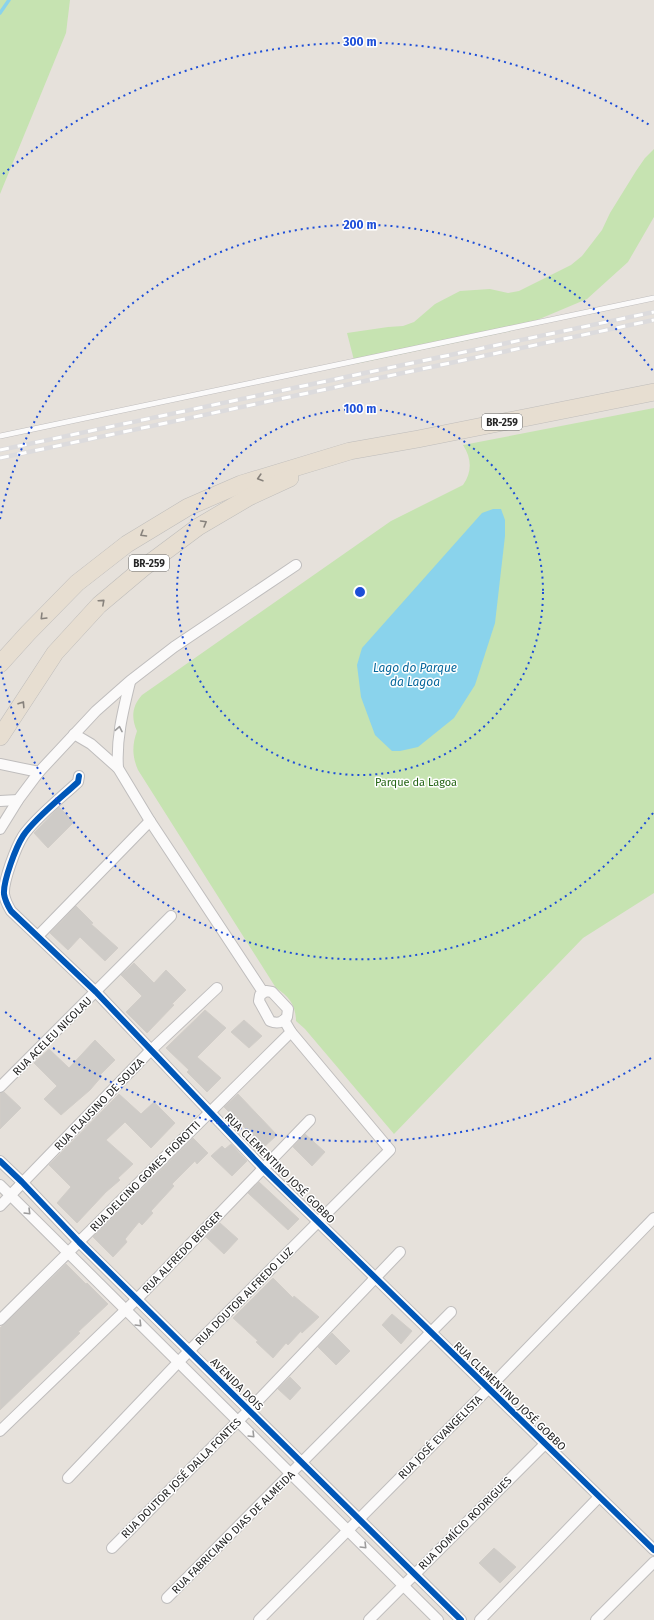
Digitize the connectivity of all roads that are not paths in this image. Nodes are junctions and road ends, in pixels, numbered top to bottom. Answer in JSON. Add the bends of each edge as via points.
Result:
{"nodes":[{"id":1,"x":654,"y":298,"type":"edge"},
{"id":2,"x":654,"y":392,"type":"edge"},
{"id":3,"x":0,"y":436,"type":"edge"},
{"id":4,"x":350,"y":451,"type":"junction"},
{"id":5,"x":296,"y":565,"type":"dead end"},
{"id":6,"x":0,"y":664,"type":"edge"},
{"id":7,"x":130,"y":681,"type":"junction"},
{"id":8,"x":0,"y":731,"type":"edge"},
{"id":9,"x":74,"y":734,"type":"junction"},
{"id":10,"x":0,"y":737,"type":"edge"},
{"id":11,"x":0,"y":748,"type":"edge"},
{"id":12,"x":0,"y":764,"type":"edge"},
{"id":13,"x":118,"y":768,"type":"junction"},
{"id":14,"x":39,"y":772,"type":"junction"},
{"id":15,"x":79,"y":776,"type":"dead end"},
{"id":16,"x":18,"y":800,"type":"junction"},
{"id":17,"x":0,"y":801,"type":"edge"},
{"id":18,"x":150,"y":821,"type":"junction"},
{"id":19,"x":0,"y":829,"type":"edge"},
{"id":20,"x":2,"y":892,"type":"edge"},
{"id":21,"x":171,"y":916,"type":"dead end"},
{"id":22,"x":38,"y":936,"type":"junction"},
{"id":23,"x":217,"y":988,"type":"dead end"},
{"id":24,"x":96,"y":992,"type":"junction"},
{"id":25,"x":263,"y":992,"type":"junction"},
{"id":26,"x":284,"y":1020,"type":"junction"},
{"id":27,"x":291,"y":1032,"type":"junction"},
{"id":28,"x":150,"y":1051,"type":"junction"},
{"id":29,"x":0,"y":1087,"type":"edge"},
{"id":30,"x":209,"y":1112,"type":"junction"},
{"id":31,"x":310,"y":1120,"type":"dead end"},
{"id":32,"x":0,"y":1161,"type":"edge"},
{"id":33,"x":263,"y":1168,"type":"junction"},
{"id":34,"x":22,"y":1182,"type":"junction"},
{"id":35,"x":0,"y":1185,"type":"edge"},
{"id":36,"x":11,"y":1195,"type":"junction"},
{"id":37,"x":0,"y":1206,"type":"edge"},
{"id":38,"x":654,"y":1218,"type":"edge"},
{"id":39,"x":319,"y":1222,"type":"junction"},
{"id":40,"x":79,"y":1242,"type":"junction"},
{"id":41,"x":68,"y":1252,"type":"junction"},
{"id":42,"x":400,"y":1252,"type":"dead end"},
{"id":43,"x":375,"y":1277,"type":"junction"},
{"id":44,"x":137,"y":1299,"type":"junction"},
{"id":45,"x":125,"y":1310,"type":"junction"},
{"id":46,"x":450,"y":1312,"type":"dead end"},
{"id":47,"x":0,"y":1320,"type":"edge"},
{"id":48,"x":430,"y":1332,"type":"junction"},
{"id":49,"x":189,"y":1351,"type":"junction"},
{"id":50,"x":178,"y":1362,"type":"junction"},
{"id":51,"x":488,"y":1389,"type":"junction"},
{"id":52,"x":248,"y":1410,"type":"junction"},
{"id":53,"x":238,"y":1421,"type":"junction"},
{"id":54,"x":0,"y":1431,"type":"edge"},
{"id":55,"x":544,"y":1444,"type":"junction"},
{"id":56,"x":302,"y":1463,"type":"junction"},
{"id":57,"x":291,"y":1474,"type":"junction"},
{"id":58,"x":68,"y":1478,"type":"dead end"},
{"id":59,"x":599,"y":1497,"type":"junction"},
{"id":60,"x":358,"y":1519,"type":"junction"},
{"id":61,"x":347,"y":1530,"type":"junction"},
{"id":62,"x":112,"y":1548,"type":"dead end"},
{"id":63,"x":654,"y":1550,"type":"edge"},
{"id":64,"x":654,"y":1562,"type":"edge"},
{"id":65,"x":414,"y":1575,"type":"junction"},
{"id":66,"x":403,"y":1586,"type":"junction"},
{"id":67,"x":167,"y":1598,"type":"dead end"},
{"id":68,"x":259,"y":1620,"type":"edge"},
{"id":69,"x":369,"y":1620,"type":"edge"},
{"id":70,"x":438,"y":1620,"type":"edge"},
{"id":71,"x":461,"y":1620,"type":"edge"},
{"id":72,"x":480,"y":1620,"type":"edge"},
{"id":73,"x":596,"y":1620,"type":"edge"}],
"edges":[{"from":1,"to":3,"type":"lane"},
{"from":2,"to":4,"type":"highway","number":"BR-259"},
{"from":4,"to":6,"type":"highway","number":"BR-259","one_way":true,"via":[[241,484],[188,507],[126,544],[77,583]]},
{"from":10,"to":4,"type":"highway","number":"BR-259","one_way":true,"via":[[54,653],[99,605],[143,568],[198,526],[249,497]]},
{"from":5,"to":7,"type":"street","via":[[174,647]]},
{"from":7,"to":9,"type":"street"},
{"from":13,"to":7,"type":"street","one_way":true,"via":[[118,734]]},
{"from":8,"to":10,"type":"highway"},
{"from":9,"to":13,"type":"street","via":[[91,744]]},
{"from":9,"to":14,"type":"street"},
{"from":10,"to":11,"type":"highway"},
{"from":12,"to":14,"type":"street"},
{"from":13,"to":18,"type":"street"},
{"from":14,"to":16,"type":"street"},
{"from":15,"to":20,"type":"street","name":"RUA CLEMENTINO JOSÉ GOBBO","via":[[78,782],[23,836]]},
{"from":16,"to":17,"type":"street"},
{"from":16,"to":19,"type":"street"},
{"from":18,"to":22,"type":"street"},
{"from":18,"to":25,"type":"street"},
{"from":20,"to":22,"type":"street","name":"RUA CLEMENTINO JOSÉ GOBBO","via":[[11,911]]},
{"from":21,"to":24,"type":"street","name":"RUA ACELEU NICOLAU"},
{"from":22,"to":24,"type":"street","name":"RUA CLEMENTINO JOSÉ GOBBO"},
{"from":23,"to":28,"type":"street","name":"RUA FLAUSINO DE SOUZA"},
{"from":24,"to":28,"type":"street","name":"RUA CLEMENTINO JOSÉ GOBBO"},
{"from":24,"to":29,"type":"street","name":"RUA ACELEU NICOLAU"},
{"from":25,"to":26,"type":"street","via":[[272,992],[288,1008]]},
{"from":25,"to":26,"type":"street","via":[[259,1001],[270,1021],[278,1023]]},
{"from":26,"to":27,"type":"street"},
{"from":27,"to":30,"type":"street","name":"RUA DELCINO GOMES FIOROTTI"},
{"from":27,"to":39,"type":"street","name":"RUA DOUTOR ALFREDO LUZ","via":[[390,1150]]},
{"from":28,"to":30,"type":"street","name":"RUA CLEMENTINO JOSÉ GOBBO"},
{"from":28,"to":34,"type":"street","name":"RUA FLAUSINO DE SOUZA"},
{"from":30,"to":33,"type":"street","name":"RUA CLEMENTINO JOSÉ GOBBO"},
{"from":30,"to":40,"type":"street","name":"RUA DELCINO GOMES FIOROTTI"},
{"from":31,"to":33,"type":"street","name":"RUA ALFREDO BERGER"},
{"from":32,"to":34,"type":"street","name":"AVENIDA DOIS"},
{"from":33,"to":39,"type":"street","name":"RUA CLEMENTINO JOSÉ GOBBO"},
{"from":33,"to":44,"type":"street","name":"RUA ALFREDO BERGER"},
{"from":34,"to":36,"type":"street","name":"RUA FLAUSINO DE SOUZA"},
{"from":34,"to":40,"type":"street","name":"AVENIDA DOIS"},
{"from":35,"to":36,"type":"street"},
{"from":36,"to":37,"type":"street","name":"RUA FLAUSINO DE SOUZA"},
{"from":36,"to":41,"type":"street","one_way":true},
{"from":38,"to":51,"type":"street","name":"RUA JOSÉ EVANGELISTA"},
{"from":39,"to":43,"type":"street","name":"RUA CLEMENTINO JOSÉ GOBBO"},
{"from":39,"to":49,"type":"street","name":"RUA DOUTOR ALFREDO LUZ"},
{"from":40,"to":41,"type":"street","name":"RUA DELCINO GOMES FIOROTTI"},
{"from":40,"to":44,"type":"street","name":"AVENIDA DOIS"},
{"from":41,"to":45,"type":"street"},
{"from":41,"to":47,"type":"street","name":"RUA DELCINO GOMES FIOROTTI"},
{"from":42,"to":43,"type":"street","name":"RUA DOUTOR JOSÉ DALLA FONTES"},
{"from":43,"to":48,"type":"street","name":"RUA CLEMENTINO JOSÉ GOBBO"},
{"from":43,"to":52,"type":"street","name":"RUA DOUTOR JOSÉ DALLA FONTES"},
{"from":44,"to":45,"type":"street","name":"RUA ALFREDO BERGER"},
{"from":44,"to":49,"type":"street","name":"AVENIDA DOIS"},
{"from":45,"to":50,"type":"street","one_way":true},
{"from":45,"to":54,"type":"street","name":"RUA ALFREDO BERGER"},
{"from":46,"to":48,"type":"street","name":"RUA FABRICIANO DIAS DE ALMEIDA"},
{"from":48,"to":51,"type":"street","name":"RUA CLEMENTINO JOSÉ GOBBO"},
{"from":48,"to":56,"type":"street","name":"RUA FABRICIANO DIAS DE ALMEIDA"},
{"from":49,"to":50,"type":"street","name":"RUA DOUTOR ALFREDO LUZ"},
{"from":49,"to":52,"type":"street","name":"AVENIDA DOIS"},
{"from":50,"to":53,"type":"street"},
{"from":50,"to":58,"type":"street","name":"RUA DOUTOR ALFREDO LUZ"},
{"from":51,"to":55,"type":"street","name":"RUA CLEMENTINO JOSÉ GOBBO"},
{"from":51,"to":60,"type":"street","name":"RUA JOSÉ EVANGELISTA"},
{"from":52,"to":53,"type":"street","name":"RUA DOUTOR JOSÉ DALLA FONTES"},
{"from":52,"to":56,"type":"street","name":"AVENIDA DOIS"},
{"from":53,"to":57,"type":"street","one_way":true},
{"from":53,"to":62,"type":"street","name":"RUA DOUTOR JOSÉ DALLA FONTES"},
{"from":55,"to":59,"type":"street","name":"RUA CLEMENTINO JOSÉ GOBBO"},
{"from":55,"to":65,"type":"street","name":"RUA DOMÍCIO RODRIGUES"},
{"from":56,"to":57,"type":"street","name":"RUA FABRICIANO DIAS DE ALMEIDA"},
{"from":56,"to":60,"type":"street","name":"AVENIDA DOIS"},
{"from":57,"to":61,"type":"street"},
{"from":57,"to":67,"type":"street","name":"RUA FABRICIANO DIAS DE ALMEIDA"},
{"from":59,"to":63,"type":"street","name":"RUA CLEMENTINO JOSÉ GOBBO"},
{"from":59,"to":72,"type":"street"},
{"from":60,"to":61,"type":"street","name":"RUA JOSÉ EVANGELISTA"},
{"from":60,"to":65,"type":"street","name":"AVENIDA DOIS"},
{"from":61,"to":66,"type":"street","one_way":true},
{"from":61,"to":68,"type":"street","name":"RUA JOSÉ EVANGELISTA"},
{"from":64,"to":73,"type":"street"},
{"from":65,"to":66,"type":"street","name":"RUA DOMÍCIO RODRIGUES"},
{"from":65,"to":71,"type":"street","name":"AVENIDA DOIS"},
{"from":66,"to":69,"type":"street","name":"RUA DOMÍCIO RODRIGUES"},
{"from":66,"to":70,"type":"street"}]}
